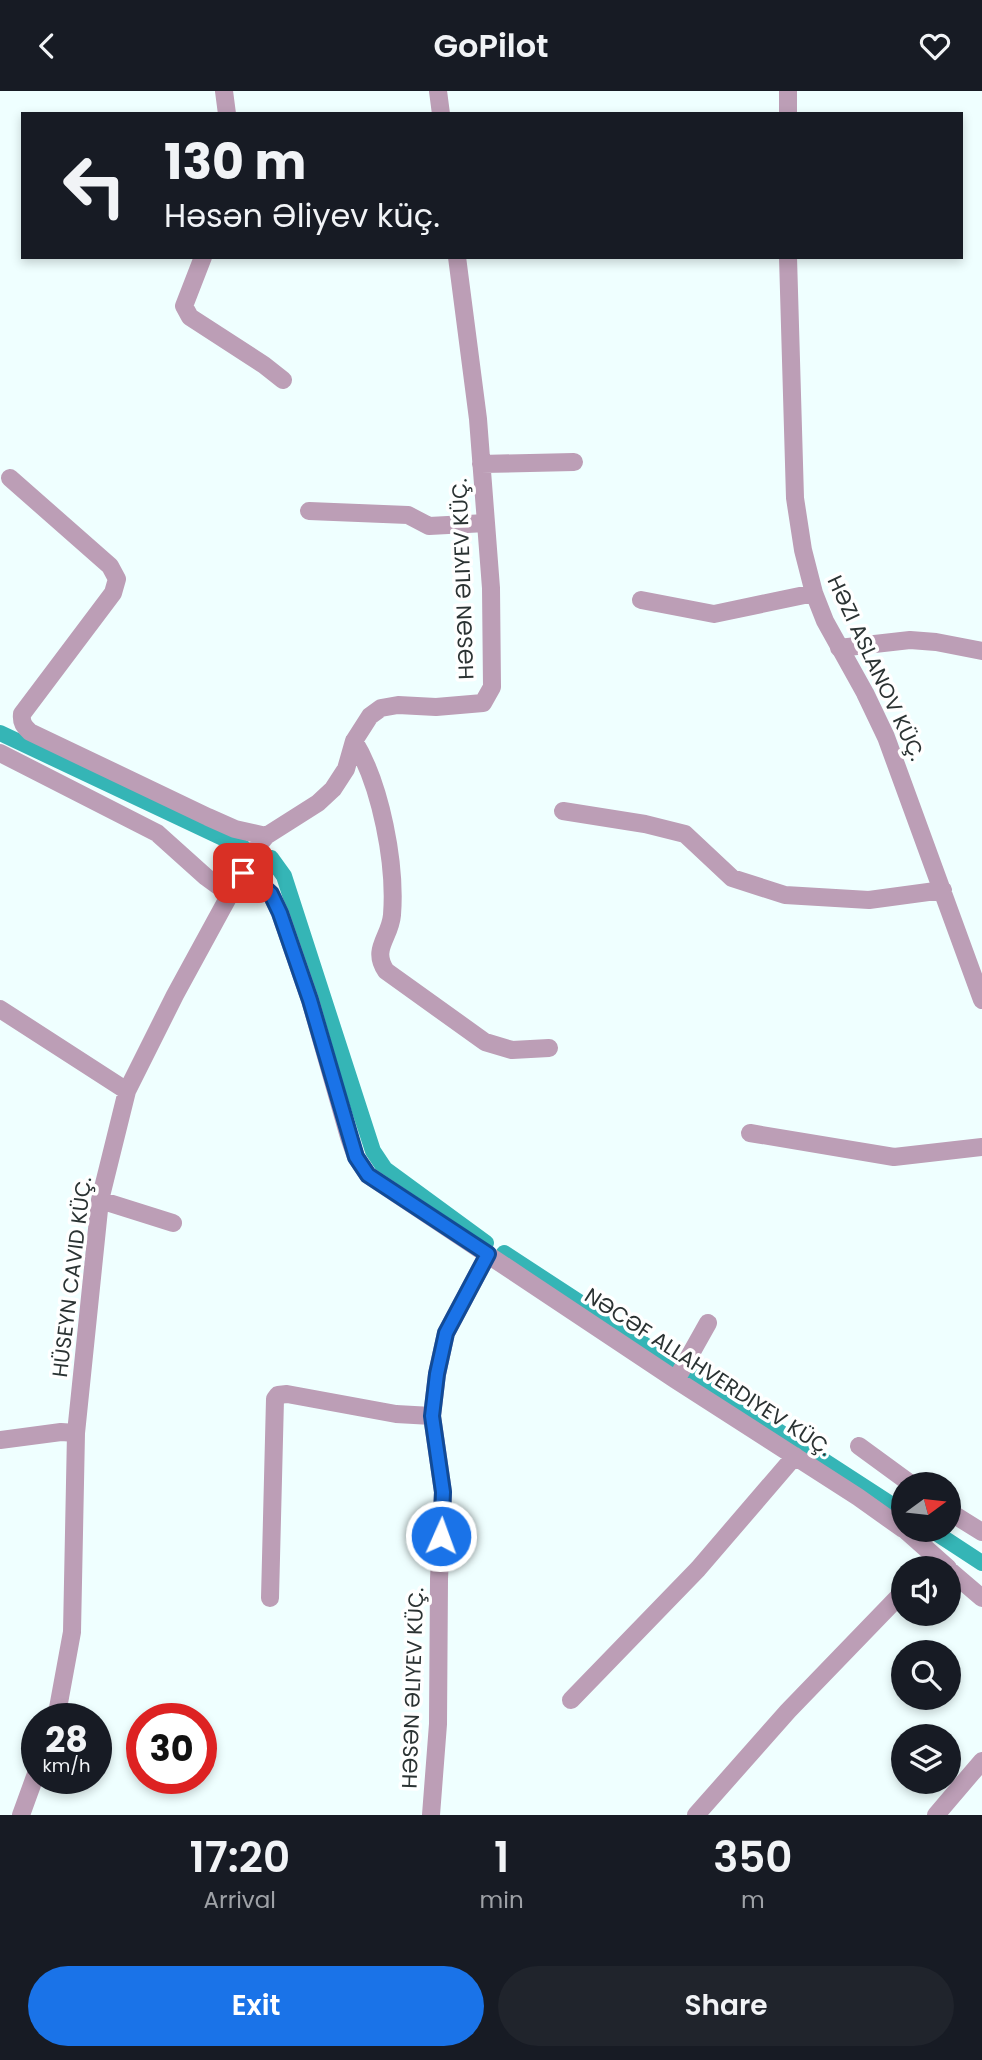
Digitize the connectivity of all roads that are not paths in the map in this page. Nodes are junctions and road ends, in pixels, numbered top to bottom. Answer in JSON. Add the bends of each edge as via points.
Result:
{"nodes":[{"id":1,"x":224,"y":91,"type":"edge"},
{"id":2,"x":438,"y":91,"type":"edge"},
{"id":3,"x":788,"y":91,"type":"edge"},
{"id":4,"x":228,"y":112,"type":"edge"},
{"id":5,"x":441,"y":112,"type":"edge"},
{"id":6,"x":788,"y":112,"type":"edge"},
{"id":7,"x":202,"y":259,"type":"edge"},
{"id":8,"x":457,"y":259,"type":"edge"},
{"id":9,"x":788,"y":259,"type":"edge"},
{"id":10,"x":283,"y":380,"type":"dead end"},
{"id":11,"x":573,"y":462,"type":"dead end"},
{"id":12,"x":481,"y":464,"type":"junction"},
{"id":13,"x":10,"y":478,"type":"dead end"},
{"id":14,"x":309,"y":511,"type":"dead end"},
{"id":15,"x":486,"y":523,"type":"junction"},
{"id":16,"x":814,"y":593,"type":"junction"},
{"id":17,"x":641,"y":600,"type":"dead end"},
{"id":18,"x":839,"y":647,"type":"junction"},
{"id":19,"x":982,"y":651,"type":"edge"},
{"id":20,"x":355,"y":741,"type":"junction"},
{"id":21,"x":0,"y":753,"type":"edge"},
{"id":22,"x":563,"y":811,"type":"dead end"},
{"id":23,"x":266,"y":836,"type":"junction"},
{"id":24,"x":243,"y":873,"type":"junction"},
{"id":25,"x":943,"y":890,"type":"junction"},
{"id":26,"x":234,"y":891,"type":"junction"},
{"id":27,"x":982,"y":1000,"type":"edge"},
{"id":28,"x":0,"y":1009,"type":"edge"},
{"id":29,"x":550,"y":1048,"type":"dead end"},
{"id":30,"x":127,"y":1091,"type":"junction"},
{"id":31,"x":750,"y":1133,"type":"dead end"},
{"id":32,"x":982,"y":1147,"type":"edge"},
{"id":33,"x":100,"y":1200,"type":"junction"},
{"id":34,"x":173,"y":1223,"type":"dead end"},
{"id":35,"x":488,"y":1254,"type":"junction"},
{"id":36,"x":708,"y":1323,"type":"dead end"},
{"id":37,"x":676,"y":1380,"type":"junction"},
{"id":38,"x":432,"y":1416,"type":"junction"},
{"id":39,"x":76,"y":1433,"type":"junction"},
{"id":40,"x":0,"y":1440,"type":"edge"},
{"id":41,"x":859,"y":1446,"type":"dead end"},
{"id":42,"x":795,"y":1456,"type":"junction"},
{"id":43,"x":895,"y":1472,"type":"edge"},
{"id":44,"x":961,"y":1519,"type":"edge"},
{"id":45,"x":891,"y":1520,"type":"edge"},
{"id":46,"x":982,"y":1532,"type":"edge"},
{"id":47,"x":916,"y":1542,"type":"edge"},
{"id":48,"x":930,"y":1556,"type":"edge"},
{"id":49,"x":961,"y":1582,"type":"edge"},
{"id":50,"x":270,"y":1598,"type":"dead end"},
{"id":51,"x":982,"y":1598,"type":"edge"},
{"id":52,"x":891,"y":1605,"type":"edge"},
{"id":53,"x":571,"y":1700,"type":"dead end"},
{"id":54,"x":59,"y":1703,"type":"edge"},
{"id":55,"x":982,"y":1761,"type":"edge"},
{"id":56,"x":29,"y":1794,"type":"edge"},
{"id":57,"x":21,"y":1815,"type":"edge"},
{"id":58,"x":431,"y":1815,"type":"edge"},
{"id":59,"x":696,"y":1815,"type":"edge"},
{"id":60,"x":936,"y":1815,"type":"edge"}],
"edges":[{"from":1,"to":4,"type":"street"},
{"from":2,"to":5,"type":"street"},
{"from":3,"to":6,"type":"street"},
{"from":7,"to":10,"type":"street","via":[[184,306],[190,317]]},
{"from":8,"to":12,"type":"street","name":"HƏSƏN ƏLIYEV KÜÇ."},
{"from":9,"to":16,"type":"street","name":"HƏZI ASLANOV KÜÇ.","via":[[795,498]]},
{"from":11,"to":12,"type":"street"},
{"from":12,"to":15,"type":"street","name":"HƏSƏN ƏLIYEV KÜÇ."},
{"from":13,"to":23,"type":"street","via":[[110,566],[117,579],[113,593],[22,714],[25,727],[208,817]]},
{"from":14,"to":15,"type":"street","via":[[408,515],[429,526]]},
{"from":15,"to":20,"type":"street","name":"HƏSƏN ƏLIYEV KÜÇ.","via":[[492,687],[483,702],[381,708],[370,716]]},
{"from":16,"to":17,"type":"street","via":[[713,614]]},
{"from":16,"to":18,"type":"street","name":"HƏZI ASLANOV KÜÇ."},
{"from":18,"to":19,"type":"street","via":[[910,640]]},
{"from":18,"to":25,"type":"street","name":"HƏZI ASLANOV KÜÇ.","via":[[886,737]]},
{"from":20,"to":23,"type":"street","name":"HƏSƏN ƏLIYEV KÜÇ.","via":[[333,789]]},
{"from":20,"to":29,"type":"street","via":[[375,792],[391,868],[392,918],[379,961],[386,971],[485,1042],[512,1050]]},
{"from":21,"to":26,"type":"street","via":[[157,834],[206,877]]},
{"from":22,"to":25,"type":"street","via":[[685,834],[732,878],[785,895],[869,900]]},
{"from":23,"to":24,"type":"street","name":"HÜSEYN CAVID KÜÇ."},
{"from":24,"to":26,"type":"street","name":"HÜSEYN CAVID KÜÇ."},
{"from":24,"to":35,"type":"street","via":[[271,894],[280,913],[356,1157],[368,1175]]},
{"from":25,"to":27,"type":"street","name":"HƏZI ASLANOV KÜÇ."},
{"from":26,"to":30,"type":"street","name":"HÜSEYN CAVID KÜÇ."},
{"from":28,"to":30,"type":"street"},
{"from":30,"to":33,"type":"street","name":"HÜSEYN CAVID KÜÇ."},
{"from":31,"to":32,"type":"street","via":[[894,1157]]},
{"from":33,"to":34,"type":"street"},
{"from":33,"to":39,"type":"street","name":"HÜSEYN CAVID KÜÇ."},
{"from":35,"to":37,"type":"street","name":"NƏCƏF ALLAHVERDIYEV KÜÇ."},
{"from":35,"to":38,"type":"street","name":"HƏSƏN ƏLIYEV KÜÇ.","via":[[446,1333]]},
{"from":36,"to":37,"type":"street"},
{"from":37,"to":42,"type":"street","name":"NƏCƏF ALLAHVERDIYEV KÜÇ."},
{"from":38,"to":50,"type":"street","via":[[278,1395]]},
{"from":38,"to":58,"type":"street","name":"HƏSƏN ƏLIYEV KÜÇ.","via":[[443,1492],[438,1724]]},
{"from":39,"to":40,"type":"street"},
{"from":39,"to":54,"type":"street","name":"HÜSEYN CAVID KÜÇ.","via":[[72,1632]]},
{"from":41,"to":43,"type":"street"},
{"from":42,"to":45,"type":"street","name":"NƏCƏF ALLAHVERDIYEV KÜÇ."},
{"from":42,"to":53,"type":"street","via":[[698,1569]]},
{"from":44,"to":46,"type":"street"},
{"from":47,"to":48,"type":"street","name":"NƏCƏF ALLAHVERDIYEV KÜÇ."},
{"from":49,"to":51,"type":"street","name":"NƏCƏF ALLAHVERDIYEV KÜÇ."},
{"from":52,"to":59,"type":"street"},
{"from":55,"to":60,"type":"street"},
{"from":56,"to":57,"type":"street"}]}
